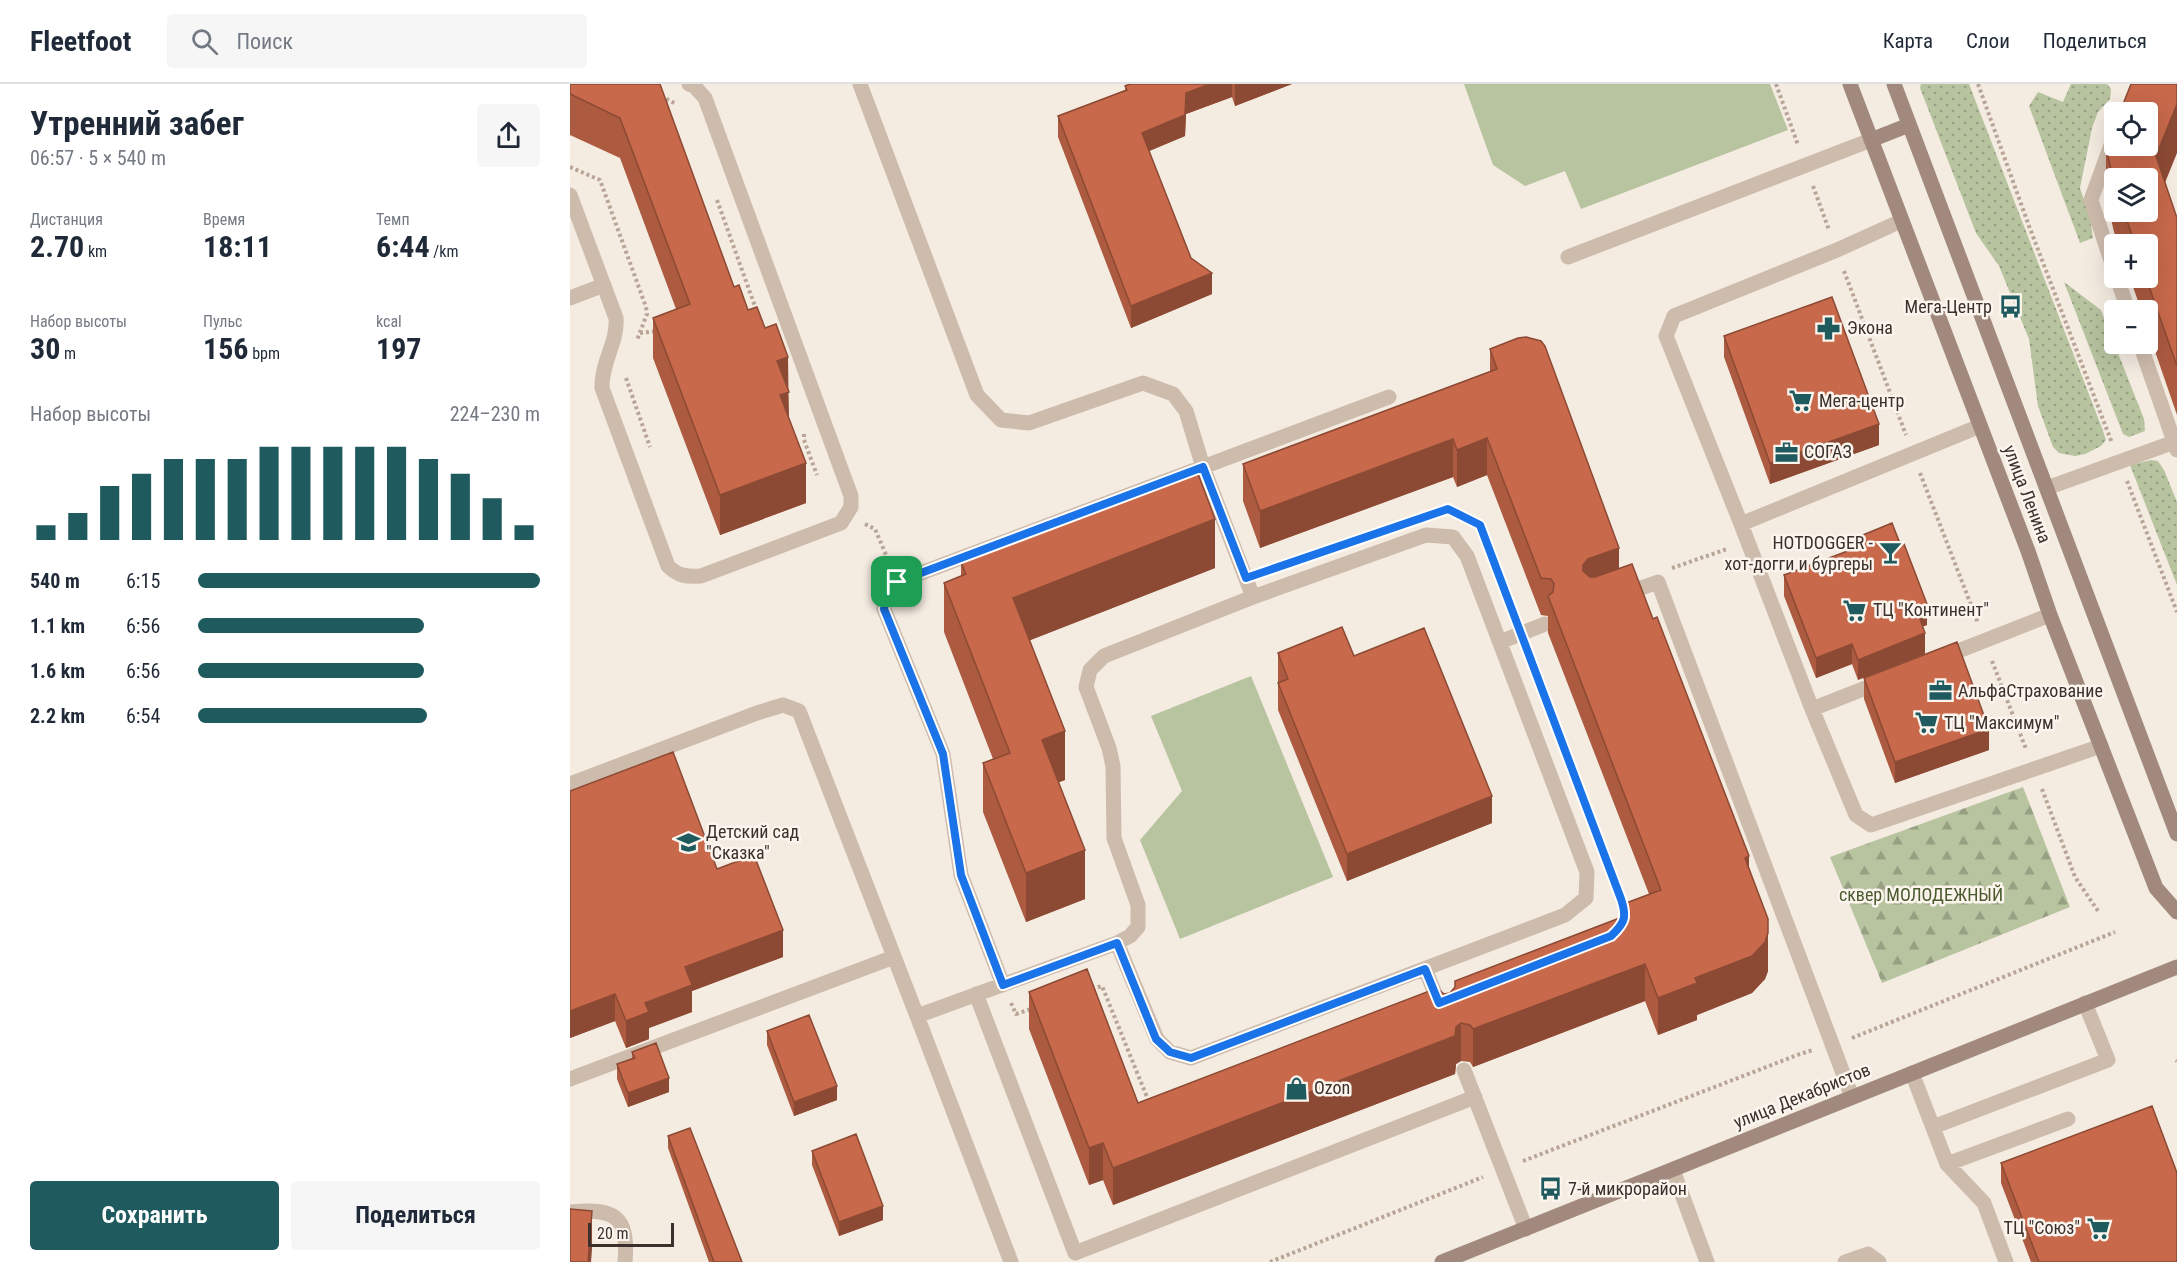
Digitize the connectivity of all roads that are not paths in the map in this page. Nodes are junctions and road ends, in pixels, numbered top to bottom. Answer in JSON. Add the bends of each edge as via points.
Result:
{"nodes":[{"id":1,"x":689,"y":84,"type":"edge"},
{"id":2,"x":860,"y":84,"type":"edge"},
{"id":3,"x":1850,"y":84,"type":"edge"},
{"id":4,"x":1894,"y":84,"type":"edge"},
{"id":5,"x":1909,"y":125,"type":"junction"},
{"id":6,"x":1871,"y":140,"type":"junction"},
{"id":7,"x":2107,"y":156,"type":"edge"},
{"id":8,"x":570,"y":195,"type":"edge"},
{"id":9,"x":1901,"y":221,"type":"junction"},
{"id":10,"x":2104,"y":240,"type":"edge"},
{"id":11,"x":1568,"y":257,"type":"dead end"},
{"id":12,"x":604,"y":285,"type":"junction"},
{"id":13,"x":570,"y":298,"type":"edge"},
{"id":14,"x":2144,"y":354,"type":"edge"},
{"id":15,"x":1389,"y":397,"type":"dead end"},
{"id":16,"x":1980,"y":426,"type":"junction"},
{"id":17,"x":2176,"y":444,"type":"edge"},
{"id":18,"x":1203,"y":467,"type":"junction"},
{"id":19,"x":2047,"y":488,"type":"junction"},
{"id":20,"x":1742,"y":524,"type":"junction"},
{"id":21,"x":1253,"y":597,"type":"junction"},
{"id":22,"x":1614,"y":597,"type":"edge"},
{"id":23,"x":2050,"y":615,"type":"junction"},
{"id":24,"x":1545,"y":624,"type":"dead end"},
{"id":25,"x":1500,"y":642,"type":"junction"},
{"id":26,"x":1930,"y":662,"type":"edge"},
{"id":27,"x":1898,"y":675,"type":"edge"},
{"id":28,"x":1812,"y":709,"type":"junction"},
{"id":29,"x":2101,"y":746,"type":"junction"},
{"id":30,"x":570,"y":784,"type":"edge"},
{"id":31,"x":2177,"y":834,"type":"edge"},
{"id":32,"x":2177,"y":912,"type":"edge"},
{"id":33,"x":1117,"y":943,"type":"junction"},
{"id":34,"x":894,"y":957,"type":"junction"},
{"id":35,"x":2177,"y":967,"type":"edge"},
{"id":36,"x":1425,"y":969,"type":"junction"},
{"id":37,"x":1003,"y":985,"type":"junction"},
{"id":38,"x":976,"y":994,"type":"junction"},
{"id":39,"x":2085,"y":1004,"type":"junction"},
{"id":40,"x":917,"y":1016,"type":"junction"},
{"id":41,"x":1446,"y":1022,"type":"edge"},
{"id":42,"x":1464,"y":1070,"type":"dead end"},
{"id":43,"x":1912,"y":1073,"type":"junction"},
{"id":44,"x":570,"y":1079,"type":"edge"},
{"id":45,"x":1475,"y":1097,"type":"junction"},
{"id":46,"x":1852,"y":1097,"type":"junction"},
{"id":47,"x":2068,"y":1119,"type":"dead end"},
{"id":48,"x":1933,"y":1127,"type":"junction"},
{"id":49,"x":1947,"y":1164,"type":"junction"},
{"id":50,"x":1673,"y":1170,"type":"junction"},
{"id":51,"x":570,"y":1212,"type":"edge"},
{"id":52,"x":1526,"y":1229,"type":"junction"},
{"id":53,"x":625,"y":1262,"type":"edge"},
{"id":54,"x":1011,"y":1262,"type":"edge"},
{"id":55,"x":1442,"y":1262,"type":"edge"},
{"id":56,"x":1707,"y":1262,"type":"edge"},
{"id":57,"x":1845,"y":1262,"type":"edge"},
{"id":58,"x":1879,"y":1262,"type":"edge"},
{"id":59,"x":2006,"y":1262,"type":"edge"}],
"edges":[{"from":1,"to":12,"type":"lane","via":[[705,98],[852,496],[851,507],[841,523],[701,576],[687,577],[668,566],[602,388],[617,328]]},
{"from":2,"to":18,"type":"lane","via":[[977,395],[1001,420],[1029,423],[1143,383],[1173,394],[1186,411]]},
{"from":3,"to":6,"type":"main road","name":"улица Ленина"},
{"from":4,"to":5,"type":"main road","name":"улица Ленина"},
{"from":5,"to":6,"type":"main road"},
{"from":5,"to":19,"type":"main road","name":"улица Ленина"},
{"from":6,"to":9,"type":"main road","name":"улица Ленина"},
{"from":6,"to":11,"type":"lane"},
{"from":7,"to":10,"type":"lane","via":[[2091,201]]},
{"from":8,"to":12,"type":"lane"},
{"from":9,"to":16,"type":"main road","name":"улица Ленина"},
{"from":9,"to":20,"type":"lane","via":[[1674,316],[1666,336]]},
{"from":12,"to":13,"type":"lane"},
{"from":14,"to":17,"type":"lane"},
{"from":15,"to":18,"type":"lane"},
{"from":16,"to":20,"type":"lane"},
{"from":16,"to":23,"type":"main road","name":"улица Ленина"},
{"from":17,"to":19,"type":"lane"},
{"from":18,"to":21,"type":"lane"},
{"from":18,"to":37,"type":"lane","via":[[897,582],[887,594],[884,609],[943,754],[961,875]]},
{"from":19,"to":31,"type":"main road","name":"улица Ленина"},
{"from":20,"to":28,"type":"lane"},
{"from":21,"to":25,"type":"lane","via":[[1426,535],[1453,537],[1467,556]]},
{"from":21,"to":33,"type":"lane","via":[[1104,656],[1090,669],[1086,687],[1113,766],[1114,838],[1138,905],[1138,927]]},
{"from":22,"to":46,"type":"lane","via":[[1658,582]]},
{"from":23,"to":26,"type":"lane"},
{"from":23,"to":29,"type":"main road","name":"улица Ленина"},
{"from":24,"to":25,"type":"lane"},
{"from":25,"to":36,"type":"lane","via":[[1587,872],[1587,898],[1566,915]]},
{"from":27,"to":28,"type":"lane"},
{"from":28,"to":29,"type":"lane","via":[[1856,816],[1870,825]]},
{"from":29,"to":32,"type":"main road","name":"улица Ленина","via":[[2156,888]]},
{"from":30,"to":34,"type":"lane","via":[[757,713],[783,705],[799,711]]},
{"from":33,"to":36,"type":"lane","via":[[1156,1039],[1170,1052],[1191,1058]]},
{"from":33,"to":37,"type":"lane"},
{"from":34,"to":40,"type":"lane"},
{"from":34,"to":44,"type":"lane"},
{"from":35,"to":39,"type":"main road","name":"улица Декабристов"},
{"from":36,"to":41,"type":"lane"},
{"from":37,"to":38,"type":"lane"},
{"from":38,"to":40,"type":"lane"},
{"from":38,"to":45,"type":"lane","via":[[1075,1253]]},
{"from":39,"to":43,"type":"main road","name":"улица Декабристов"},
{"from":39,"to":48,"type":"lane","via":[[2108,1060]]},
{"from":40,"to":54,"type":"lane"},
{"from":42,"to":45,"type":"lane"},
{"from":43,"to":46,"type":"main road","name":"улица Декабристов"},
{"from":43,"to":48,"type":"lane"},
{"from":45,"to":52,"type":"lane"},
{"from":46,"to":50,"type":"main road","name":"улица Декабристов"},
{"from":47,"to":49,"type":"lane"},
{"from":48,"to":49,"type":"lane"},
{"from":49,"to":59,"type":"lane","via":[[1984,1203]]},
{"from":50,"to":52,"type":"main road","name":"улица Декабристов"},
{"from":50,"to":56,"type":"lane"},
{"from":51,"to":53,"type":"lane","via":[[604,1211],[615,1218],[624,1229],[627,1242]]},
{"from":52,"to":55,"type":"main road","name":"улица Декабристов"},
{"from":57,"to":58,"type":"lane","via":[[1868,1254]]}]}
